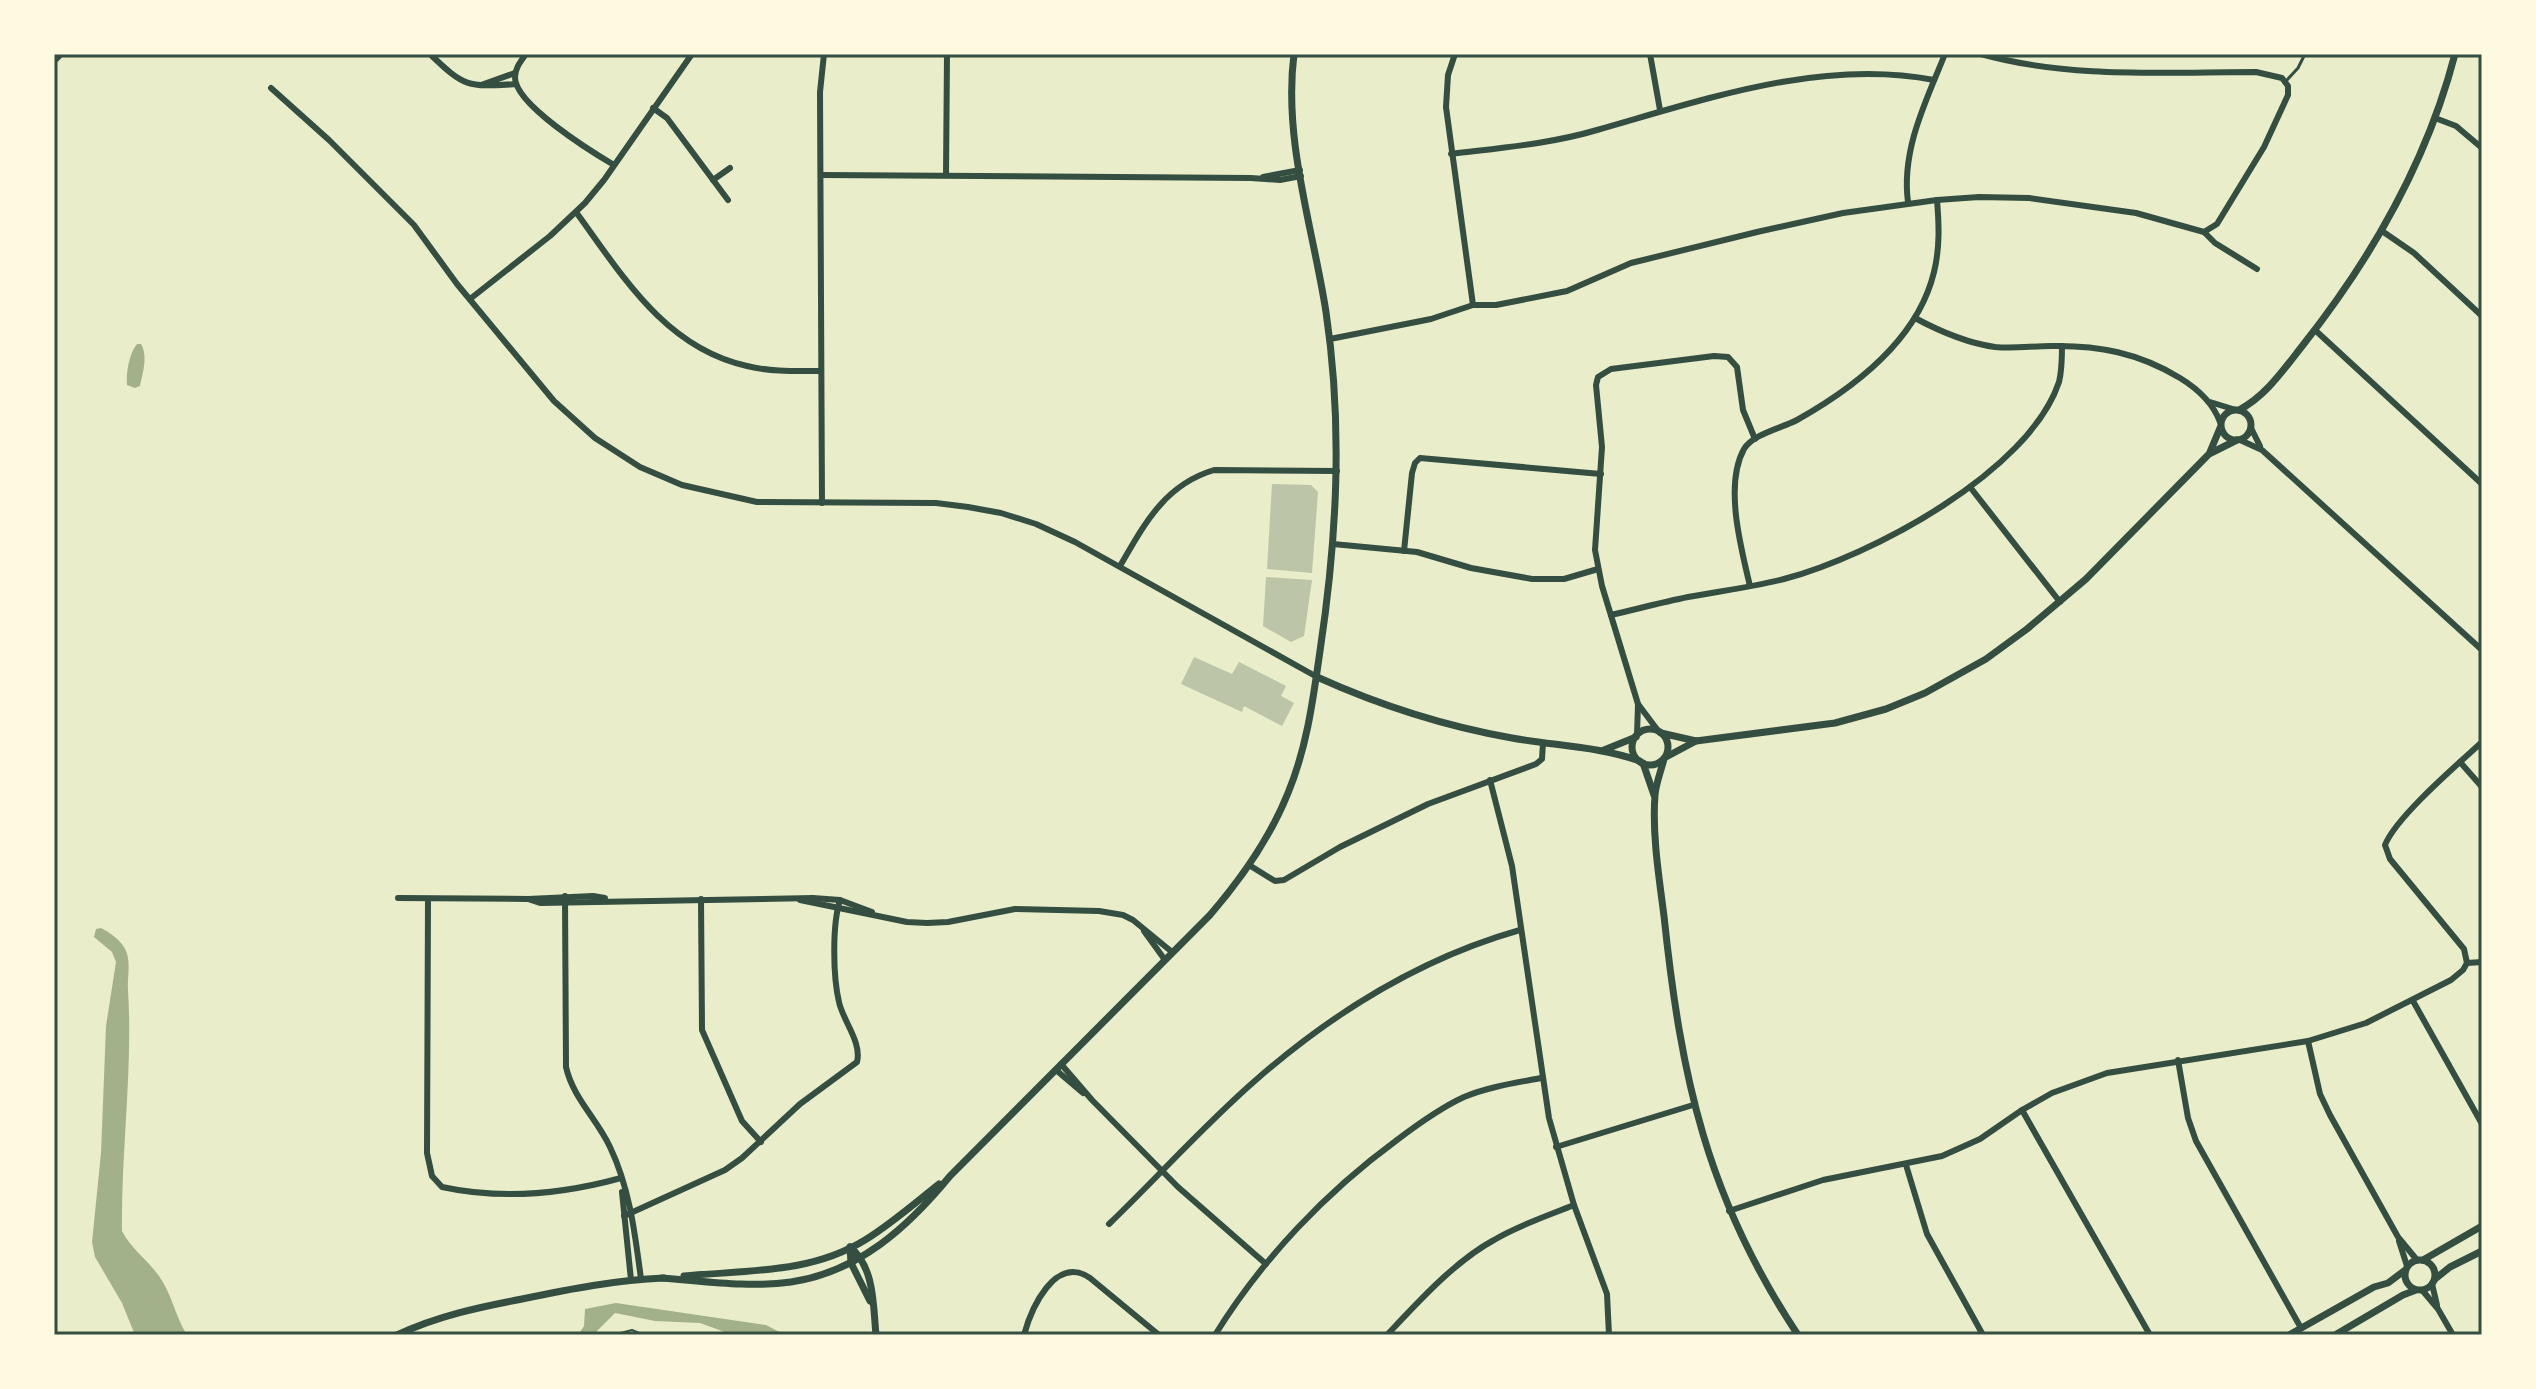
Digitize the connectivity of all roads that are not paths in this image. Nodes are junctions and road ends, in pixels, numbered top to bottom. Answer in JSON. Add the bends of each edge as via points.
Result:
{"nodes":[{"id":1,"x":59,"y":54,"type":"edge"},
{"id":2,"x":430,"y":54,"type":"edge"},
{"id":3,"x":526,"y":54,"type":"edge"},
{"id":4,"x":692,"y":54,"type":"edge"},
{"id":5,"x":824,"y":54,"type":"edge"},
{"id":6,"x":947,"y":54,"type":"edge"},
{"id":7,"x":1294,"y":54,"type":"edge"},
{"id":8,"x":1455,"y":54,"type":"edge"},
{"id":9,"x":1650,"y":54,"type":"edge"},
{"id":10,"x":1945,"y":54,"type":"edge"},
{"id":11,"x":1981,"y":54,"type":"edge"},
{"id":12,"x":2305,"y":54,"type":"edge"},
{"id":13,"x":2455,"y":54,"type":"edge"},
{"id":14,"x":54,"y":59,"type":"edge"},
{"id":15,"x":515,"y":73,"type":"junction"},
{"id":16,"x":1934,"y":80,"type":"junction"},
{"id":17,"x":2286,"y":81,"type":"junction"},
{"id":18,"x":516,"y":84,"type":"junction"},
{"id":19,"x":480,"y":86,"type":"junction"},
{"id":20,"x":271,"y":88,"type":"dead end"},
{"id":21,"x":653,"y":108,"type":"junction"},
{"id":22,"x":1660,"y":110,"type":"junction"},
{"id":23,"x":2435,"y":118,"type":"junction"},
{"id":24,"x":2482,"y":148,"type":"edge"},
{"id":25,"x":1451,"y":154,"type":"junction"},
{"id":26,"x":614,"y":165,"type":"junction"},
{"id":27,"x":730,"y":168,"type":"dead end"},
{"id":28,"x":1301,"y":173,"type":"junction"},
{"id":29,"x":821,"y":175,"type":"junction"},
{"id":30,"x":946,"y":175,"type":"junction"},
{"id":31,"x":713,"y":180,"type":"junction"},
{"id":32,"x":728,"y":200,"type":"dead end"},
{"id":33,"x":1937,"y":200,"type":"junction"},
{"id":34,"x":1908,"y":202,"type":"junction"},
{"id":35,"x":576,"y":212,"type":"junction"},
{"id":36,"x":2382,"y":231,"type":"junction"},
{"id":37,"x":2204,"y":232,"type":"junction"},
{"id":38,"x":2257,"y":269,"type":"dead end"},
{"id":39,"x":470,"y":299,"type":"junction"},
{"id":40,"x":1473,"y":305,"type":"junction"},
{"id":41,"x":2482,"y":316,"type":"edge"},
{"id":42,"x":1915,"y":318,"type":"junction"},
{"id":43,"x":2315,"y":330,"type":"junction"},
{"id":44,"x":1330,"y":339,"type":"junction"},
{"id":45,"x":2062,"y":346,"type":"junction"},
{"id":46,"x":821,"y":371,"type":"junction"},
{"id":47,"x":2258,"y":399,"type":"junction"},
{"id":48,"x":2210,"y":402,"type":"junction"},
{"id":49,"x":2237,"y":410,"type":"junction"},
{"id":50,"x":2220,"y":425,"type":"junction"},
{"id":51,"x":2251,"y":426,"type":"junction"},
{"id":52,"x":1755,"y":439,"type":"junction"},
{"id":53,"x":2239,"y":440,"type":"junction"},
{"id":54,"x":2262,"y":450,"type":"junction"},
{"id":55,"x":2209,"y":454,"type":"junction"},
{"id":56,"x":1337,"y":471,"type":"junction"},
{"id":57,"x":1601,"y":474,"type":"junction"},
{"id":58,"x":2482,"y":484,"type":"edge"},
{"id":59,"x":1970,"y":487,"type":"junction"},
{"id":60,"x":822,"y":503,"type":"junction"},
{"id":61,"x":1333,"y":544,"type":"junction"},
{"id":62,"x":1404,"y":551,"type":"junction"},
{"id":63,"x":1120,"y":566,"type":"junction"},
{"id":64,"x":1598,"y":569,"type":"junction"},
{"id":65,"x":1750,"y":586,"type":"junction"},
{"id":66,"x":2060,"y":602,"type":"junction"},
{"id":67,"x":1611,"y":615,"type":"junction"},
{"id":68,"x":2482,"y":650,"type":"edge"},
{"id":69,"x":1317,"y":677,"type":"junction"},
{"id":70,"x":1638,"y":704,"type":"junction"},
{"id":71,"x":1660,"y":733,"type":"junction"},
{"id":72,"x":1637,"y":736,"type":"junction"},
{"id":73,"x":1696,"y":741,"type":"junction"},
{"id":74,"x":2482,"y":742,"type":"edge"},
{"id":75,"x":1543,"y":743,"type":"junction"},
{"id":76,"x":1604,"y":750,"type":"junction"},
{"id":77,"x":1664,"y":758,"type":"junction"},
{"id":78,"x":1641,"y":762,"type":"junction"},
{"id":79,"x":2460,"y":762,"type":"junction"},
{"id":80,"x":1490,"y":780,"type":"junction"},
{"id":81,"x":2482,"y":787,"type":"edge"},
{"id":82,"x":1655,"y":797,"type":"junction"},
{"id":83,"x":1249,"y":865,"type":"junction"},
{"id":84,"x":398,"y":898,"type":"dead end"},
{"id":85,"x":428,"y":899,"type":"junction"},
{"id":86,"x":565,"y":899,"type":"junction"},
{"id":87,"x":701,"y":899,"type":"junction"},
{"id":88,"x":839,"y":903,"type":"junction"},
{"id":89,"x":1142,"y":928,"type":"junction"},
{"id":90,"x":1520,"y":930,"type":"junction"},
{"id":91,"x":1172,"y":952,"type":"junction"},
{"id":92,"x":1165,"y":960,"type":"junction"},
{"id":93,"x":2482,"y":962,"type":"edge"},
{"id":94,"x":2467,"y":963,"type":"junction"},
{"id":95,"x":2413,"y":1001,"type":"junction"},
{"id":96,"x":2308,"y":1041,"type":"junction"},
{"id":97,"x":2178,"y":1060,"type":"junction"},
{"id":98,"x":1058,"y":1067,"type":"junction"},
{"id":99,"x":1541,"y":1078,"type":"junction"},
{"id":100,"x":1693,"y":1105,"type":"junction"},
{"id":101,"x":2022,"y":1110,"type":"junction"},
{"id":102,"x":2482,"y":1124,"type":"edge"},
{"id":103,"x":761,"y":1142,"type":"junction"},
{"id":104,"x":1556,"y":1147,"type":"junction"},
{"id":105,"x":1906,"y":1165,"type":"junction"},
{"id":106,"x":1163,"y":1172,"type":"junction"},
{"id":107,"x":950,"y":1176,"type":"junction"},
{"id":108,"x":621,"y":1178,"type":"junction"},
{"id":109,"x":1574,"y":1205,"type":"junction"},
{"id":110,"x":1729,"y":1211,"type":"junction"},
{"id":111,"x":633,"y":1213,"type":"junction"},
{"id":112,"x":624,"y":1216,"type":"junction"},
{"id":113,"x":1109,"y":1224,"type":"dead end"},
{"id":114,"x":2482,"y":1226,"type":"edge"},
{"id":115,"x":2398,"y":1237,"type":"junction"},
{"id":116,"x":850,"y":1247,"type":"junction"},
{"id":117,"x":2482,"y":1251,"type":"edge"},
{"id":118,"x":862,"y":1257,"type":"junction"},
{"id":119,"x":2420,"y":1260,"type":"junction"},
{"id":120,"x":851,"y":1263,"type":"junction"},
{"id":121,"x":1266,"y":1264,"type":"junction"},
{"id":122,"x":2406,"y":1269,"type":"junction"},
{"id":123,"x":662,"y":1278,"type":"junction"},
{"id":124,"x":641,"y":1279,"type":"junction"},
{"id":125,"x":631,"y":1280,"type":"junction"},
{"id":126,"x":2433,"y":1281,"type":"junction"},
{"id":127,"x":2419,"y":1290,"type":"junction"},
{"id":128,"x":873,"y":1309,"type":"junction"},
{"id":129,"x":2438,"y":1309,"type":"junction"},
{"id":130,"x":2301,"y":1328,"type":"junction"},
{"id":131,"x":397,"y":1335,"type":"edge"},
{"id":132,"x":876,"y":1335,"type":"edge"},
{"id":133,"x":1024,"y":1335,"type":"edge"},
{"id":134,"x":1159,"y":1335,"type":"edge"},
{"id":135,"x":1215,"y":1335,"type":"edge"},
{"id":136,"x":1387,"y":1335,"type":"edge"},
{"id":137,"x":1609,"y":1335,"type":"edge"},
{"id":138,"x":1798,"y":1335,"type":"edge"},
{"id":139,"x":1983,"y":1335,"type":"edge"},
{"id":140,"x":2150,"y":1335,"type":"edge"},
{"id":141,"x":2289,"y":1335,"type":"edge"},
{"id":142,"x":2335,"y":1335,"type":"edge"},
{"id":143,"x":2453,"y":1335,"type":"edge"}],
"edges":[{"from":1,"to":14,"type":"main road"},
{"from":2,"to":19,"type":"street","via":[[460,81]]},
{"from":3,"to":15,"type":"street"},
{"from":4,"to":21,"type":"street"},
{"from":5,"to":29,"type":"street"},
{"from":6,"to":30,"type":"street"},
{"from":7,"to":28,"type":"street","via":[[1291,105]]},
{"from":8,"to":25,"type":"street","via":[[1446,107]]},
{"from":9,"to":22,"type":"street"},
{"from":10,"to":16,"type":"street"},
{"from":11,"to":17,"type":"street","via":[[2064,70],[2256,72]]},
{"from":12,"to":17,"type":"lane"},
{"from":13,"to":23,"type":"street"},
{"from":15,"to":18,"type":"street"},
{"from":15,"to":19,"type":"street"},
{"from":16,"to":22,"type":"street","via":[[1894,75],[1820,78]]},
{"from":16,"to":34,"type":"street","via":[[1906,167]]},
{"from":17,"to":37,"type":"street","via":[[2288,95],[2264,147],[2217,224]]},
{"from":18,"to":19,"type":"street"},
{"from":18,"to":26,"type":"street","via":[[556,127]]},
{"from":20,"to":39,"type":"street","via":[[391,201]]},
{"from":21,"to":26,"type":"street"},
{"from":21,"to":31,"type":"street","via":[[667,118]]},
{"from":22,"to":25,"type":"street","via":[[1594,131]]},
{"from":23,"to":24,"type":"street","via":[[2456,126]]},
{"from":23,"to":36,"type":"street"},
{"from":25,"to":40,"type":"street"},
{"from":26,"to":35,"type":"street"},
{"from":27,"to":31,"type":"street"},
{"from":28,"to":30,"type":"street","via":[[1280,180]]},
{"from":28,"to":44,"type":"street"},
{"from":29,"to":30,"type":"street"},
{"from":29,"to":46,"type":"street"},
{"from":31,"to":32,"type":"street"},
{"from":33,"to":34,"type":"street"},
{"from":33,"to":37,"type":"street","via":[[2029,198],[2136,213]]},
{"from":33,"to":42,"type":"street","via":[[1938,258]]},
{"from":34,"to":40,"type":"street","via":[[1665,254],[1538,298]]},
{"from":35,"to":39,"type":"street"},
{"from":35,"to":46,"type":"street","via":[[649,308],[691,343],[745,366]]},
{"from":36,"to":41,"type":"street"},
{"from":36,"to":43,"type":"street"},
{"from":37,"to":38,"type":"street"},
{"from":39,"to":60,"type":"street","via":[[554,401],[595,438],[640,467],[735,499]]},
{"from":40,"to":44,"type":"street"},
{"from":42,"to":45,"type":"street","via":[[1949,336],[1980,344]]},
{"from":42,"to":52,"type":"street","via":[[1849,386]]},
{"from":43,"to":47,"type":"street"},
{"from":43,"to":58,"type":"street"},
{"from":44,"to":56,"type":"street"},
{"from":45,"to":48,"type":"street","via":[[2102,348],[2142,359]]},
{"from":45,"to":59,"type":"street","via":[[2060,379],[2048,405],[2006,456]]},
{"from":46,"to":60,"type":"street"},
{"from":47,"to":49,"type":"street"},
{"from":47,"to":51,"type":"street"},
{"from":48,"to":49,"type":"street"},
{"from":48,"to":50,"type":"street"},
{"from":49,"to":50,"type":"street","via":[[2226,413]]},
{"from":49,"to":51,"type":"street","via":[[2247,415]]},
{"from":50,"to":53,"type":"street","via":[[2225,436]]},
{"from":50,"to":55,"type":"street"},
{"from":51,"to":53,"type":"street"},
{"from":51,"to":54,"type":"street"},
{"from":52,"to":57,"type":"street","via":[[1743,410],[1737,367],[1728,357],[1611,369],[1600,374],[1596,385]]},
{"from":52,"to":65,"type":"street","via":[[1742,455],[1736,501]]},
{"from":53,"to":54,"type":"street"},
{"from":53,"to":55,"type":"street"},
{"from":54,"to":68,"type":"street"},
{"from":55,"to":66,"type":"street"},
{"from":56,"to":61,"type":"street"},
{"from":56,"to":63,"type":"street","via":[[1200,474],[1153,510]]},
{"from":57,"to":62,"type":"street","via":[[1420,458],[1412,473]]},
{"from":57,"to":64,"type":"street","via":[[1595,525]]},
{"from":59,"to":65,"type":"street","via":[[1907,527],[1847,556]]},
{"from":59,"to":66,"type":"street"},
{"from":60,"to":63,"type":"street","via":[[936,503],[1001,513],[1054,531]]},
{"from":61,"to":62,"type":"street"},
{"from":61,"to":69,"type":"street"},
{"from":62,"to":64,"type":"street","via":[[1532,579],[1564,579]]},
{"from":63,"to":69,"type":"street"},
{"from":64,"to":67,"type":"street"},
{"from":65,"to":67,"type":"street"},
{"from":66,"to":73,"type":"street","via":[[1986,659],[1901,704],[1835,723]]},
{"from":67,"to":70,"type":"street"},
{"from":69,"to":75,"type":"street","via":[[1421,717]]},
{"from":69,"to":83,"type":"street","via":[[1295,775]]},
{"from":70,"to":71,"type":"street"},
{"from":70,"to":72,"type":"street"},
{"from":71,"to":72,"type":"street","via":[[1648,730]]},
{"from":71,"to":73,"type":"street"},
{"from":71,"to":77,"type":"street","via":[[1667,742]]},
{"from":72,"to":76,"type":"street"},
{"from":72,"to":78,"type":"street","via":[[1633,747]]},
{"from":73,"to":77,"type":"street"},
{"from":74,"to":79,"type":"street"},
{"from":75,"to":76,"type":"street"},
{"from":75,"to":80,"type":"street","via":[[1542,759],[1536,764]]},
{"from":76,"to":78,"type":"street"},
{"from":77,"to":78,"type":"street","via":[[1654,765]]},
{"from":77,"to":82,"type":"street"},
{"from":78,"to":82,"type":"street"},
{"from":79,"to":81,"type":"street"},
{"from":79,"to":94,"type":"street","via":[[2392,833],[2385,849],[2459,942]]},
{"from":80,"to":83,"type":"street","via":[[1370,832],[1284,880],[1275,881]]},
{"from":80,"to":90,"type":"street","via":[[1512,866]]},
{"from":82,"to":100,"type":"street","via":[[1670,979]]},
{"from":83,"to":91,"type":"street"},
{"from":84,"to":85,"type":"street"},
{"from":85,"to":86,"type":"street"},
{"from":85,"to":108,"type":"street","via":[[427,1153],[432,1176],[453,1190],[511,1194],[567,1190]]},
{"from":86,"to":87,"type":"street"},
{"from":86,"to":108,"type":"street","via":[[566,1067]]},
{"from":87,"to":88,"type":"street","via":[[813,898]]},
{"from":87,"to":103,"type":"street","via":[[702,1030],[742,1121]]},
{"from":88,"to":89,"type":"street","via":[[927,923],[1015,909],[1099,911],[1123,915]]},
{"from":88,"to":103,"type":"street","via":[[837,996],[858,1049],[857,1062],[800,1104]]},
{"from":89,"to":91,"type":"street"},
{"from":89,"to":92,"type":"street"},
{"from":90,"to":99,"type":"street"},
{"from":90,"to":106,"type":"street","via":[[1435,960],[1349,1008],[1255,1081]]},
{"from":91,"to":92,"type":"street"},
{"from":92,"to":98,"type":"street"},
{"from":93,"to":94,"type":"street"},
{"from":94,"to":95,"type":"street"},
{"from":95,"to":96,"type":"street"},
{"from":95,"to":102,"type":"street"},
{"from":96,"to":97,"type":"street"},
{"from":96,"to":115,"type":"street","via":[[2330,1115]]},
{"from":97,"to":101,"type":"street","via":[[2084,1080]]},
{"from":97,"to":130,"type":"street","via":[[2196,1141]]},
{"from":98,"to":106,"type":"street"},
{"from":98,"to":107,"type":"street"},
{"from":99,"to":104,"type":"street"},
{"from":99,"to":121,"type":"street","via":[[1473,1094],[1422,1122],[1345,1181]]},
{"from":100,"to":104,"type":"street"},
{"from":100,"to":110,"type":"street"},
{"from":101,"to":105,"type":"street","via":[[1963,1148]]},
{"from":101,"to":140,"type":"street"},
{"from":103,"to":111,"type":"street","via":[[725,1170]]},
{"from":104,"to":109,"type":"street"},
{"from":105,"to":110,"type":"street","via":[[1823,1180]]},
{"from":105,"to":139,"type":"street","via":[[1927,1234]]},
{"from":106,"to":113,"type":"street"},
{"from":106,"to":121,"type":"street"},
{"from":107,"to":116,"type":"street"},
{"from":107,"to":118,"type":"street","via":[[911,1220]]},
{"from":108,"to":111,"type":"street"},
{"from":108,"to":112,"type":"street"},
{"from":109,"to":136,"type":"street","via":[[1490,1241]]},
{"from":109,"to":137,"type":"street","via":[[1607,1294]]},
{"from":110,"to":138,"type":"street"},
{"from":111,"to":112,"type":"street"},
{"from":111,"to":124,"type":"street"},
{"from":112,"to":125,"type":"street"},
{"from":114,"to":119,"type":"street"},
{"from":115,"to":119,"type":"street"},
{"from":115,"to":122,"type":"street"},
{"from":116,"to":118,"type":"street"},
{"from":116,"to":120,"type":"street"},
{"from":116,"to":123,"type":"street","via":[[782,1269]]},
{"from":117,"to":126,"type":"street"},
{"from":118,"to":120,"type":"street"},
{"from":118,"to":128,"type":"street"},
{"from":119,"to":122,"type":"street"},
{"from":119,"to":126,"type":"street","via":[[2434,1269]]},
{"from":120,"to":123,"type":"street","via":[[782,1283]]},
{"from":120,"to":128,"type":"street"},
{"from":121,"to":135,"type":"street"},
{"from":122,"to":127,"type":"street","via":[[2405,1281]]},
{"from":122,"to":130,"type":"street"},
{"from":123,"to":124,"type":"street"},
{"from":124,"to":125,"type":"street"},
{"from":125,"to":131,"type":"street","via":[[490,1305]]},
{"from":126,"to":127,"type":"street"},
{"from":126,"to":129,"type":"street"},
{"from":127,"to":129,"type":"street"},
{"from":127,"to":142,"type":"street"},
{"from":128,"to":132,"type":"street"},
{"from":129,"to":143,"type":"street"},
{"from":130,"to":141,"type":"street"},
{"from":133,"to":134,"type":"street","via":[[1035,1301],[1059,1277],[1077,1272]]}]}
